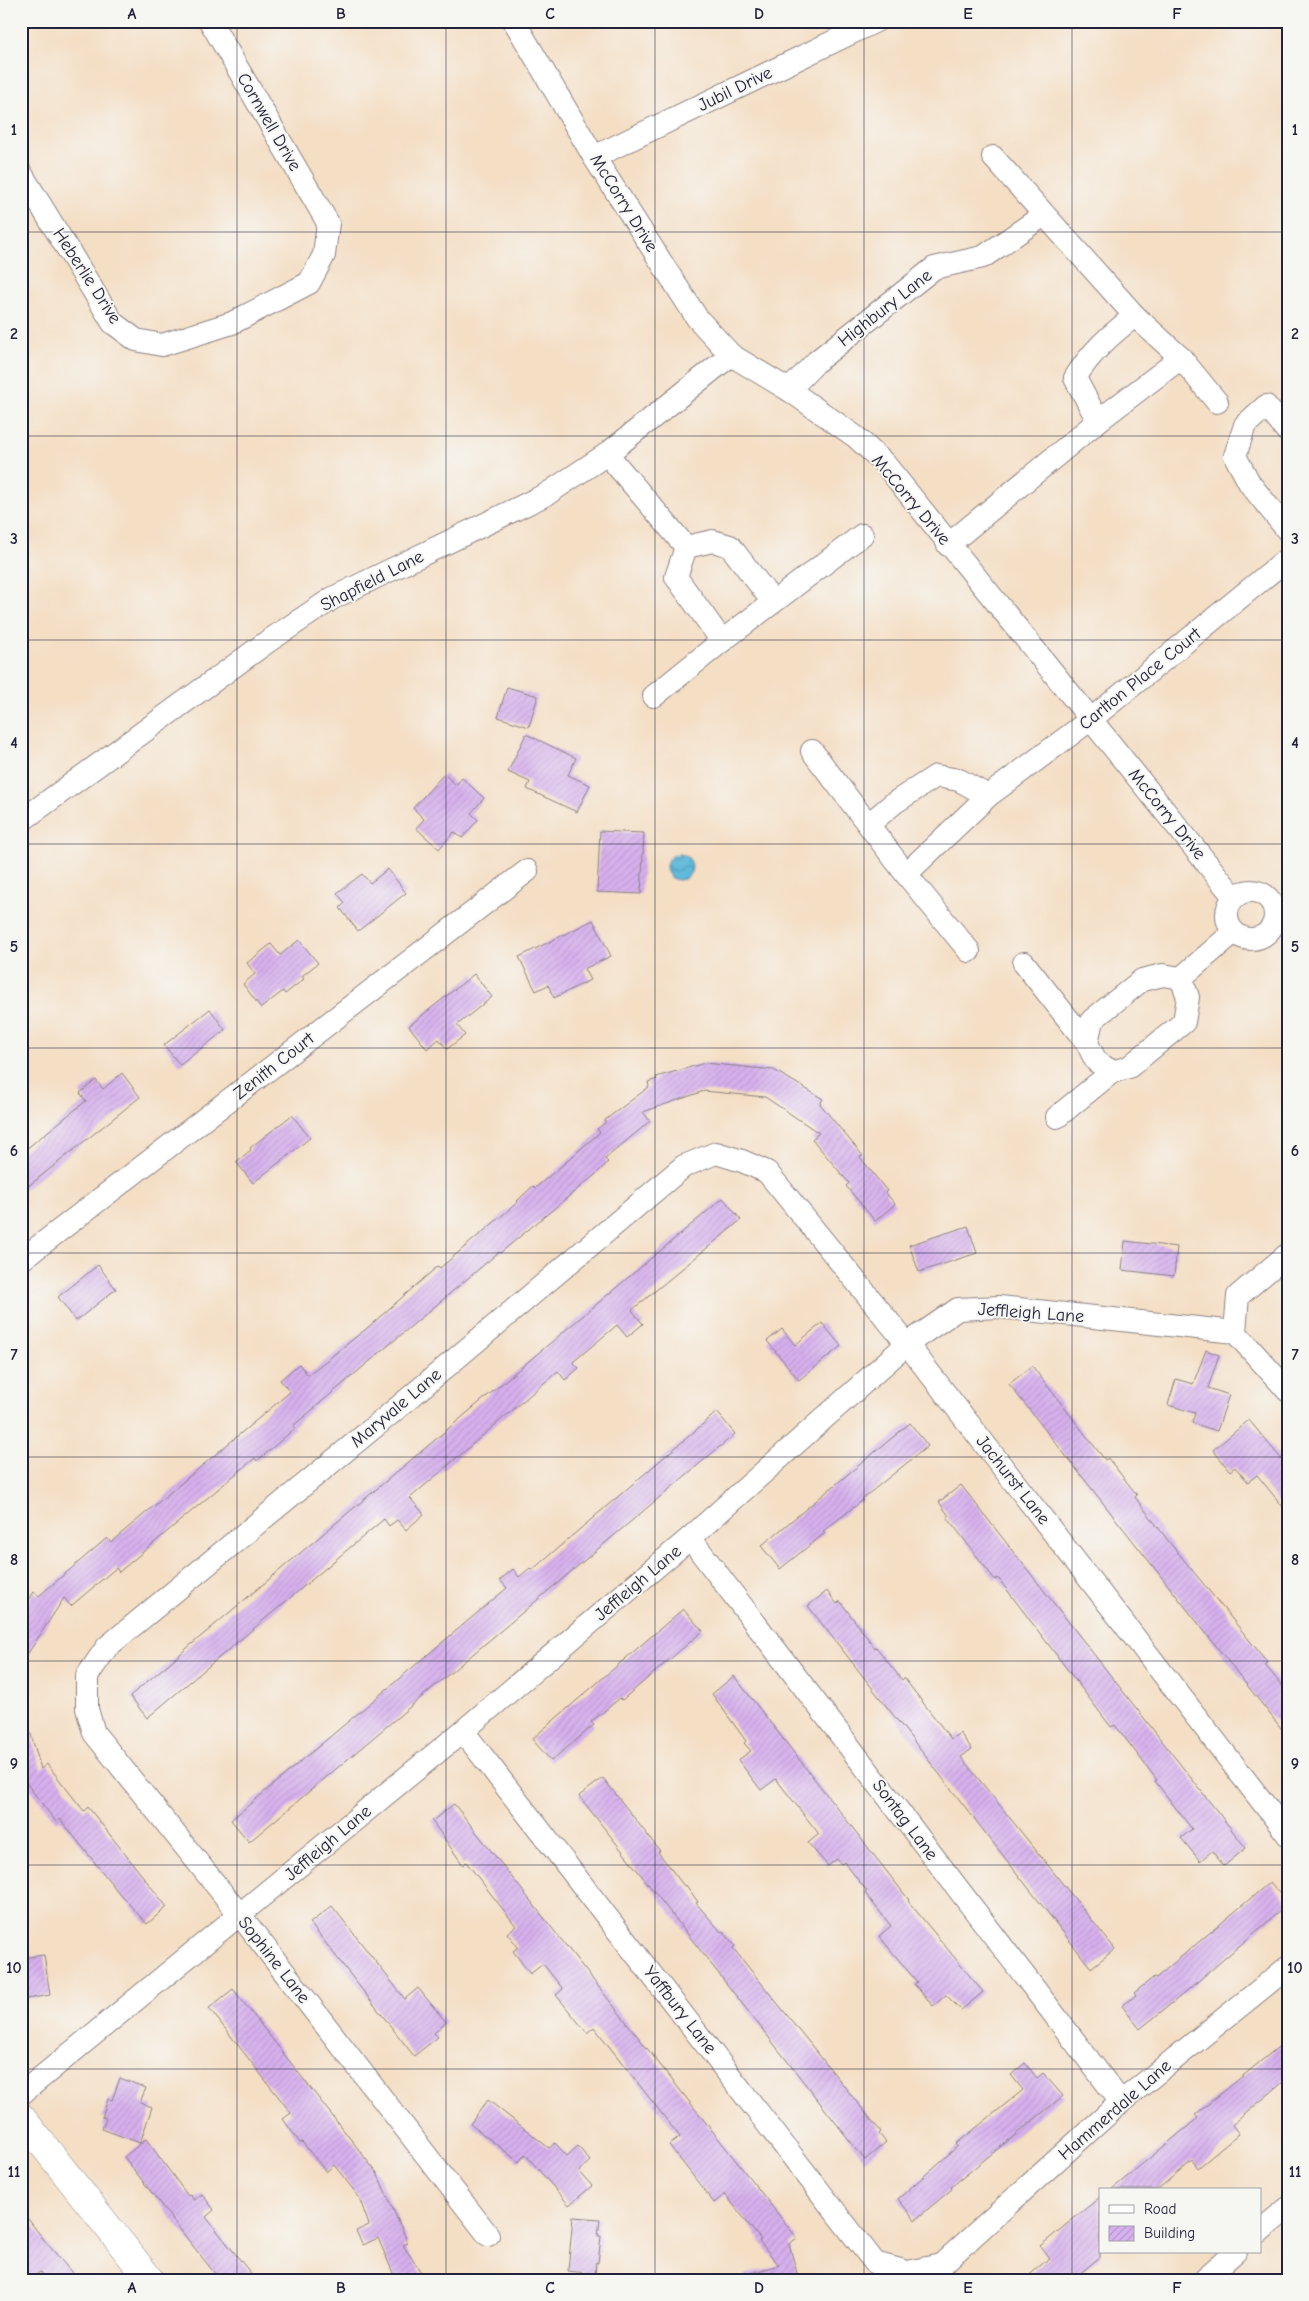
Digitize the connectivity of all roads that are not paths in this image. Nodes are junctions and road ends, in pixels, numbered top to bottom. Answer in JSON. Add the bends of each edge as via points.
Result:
{"nodes":[{"id":1,"x":210,"y":21,"type":"edge"},
{"id":2,"x":514,"y":21,"type":"edge"},
{"id":3,"x":876,"y":21,"type":"edge"},
{"id":4,"x":594,"y":156,"type":"junction"},
{"id":5,"x":993,"y":157,"type":"dead end"},
{"id":6,"x":21,"y":173,"type":"edge"},
{"id":7,"x":1044,"y":215,"type":"junction"},
{"id":8,"x":328,"y":223,"type":"joint"},
{"id":9,"x":1135,"y":316,"type":"junction"},
{"id":10,"x":731,"y":355,"type":"junction"},
{"id":11,"x":1181,"y":358,"type":"junction"},
{"id":12,"x":789,"y":390,"type":"junction"},
{"id":13,"x":1217,"y":402,"type":"dead end"},
{"id":14,"x":1098,"y":421,"type":"junction"},
{"id":15,"x":1288,"y":432,"type":"edge"},
{"id":16,"x":607,"y":454,"type":"junction"},
{"id":17,"x":1288,"y":531,"type":"edge"},
{"id":18,"x":862,"y":535,"type":"dead end"},
{"id":19,"x":948,"y":545,"type":"junction"},
{"id":20,"x":686,"y":547,"type":"junction"},
{"id":21,"x":1288,"y":558,"type":"edge"},
{"id":22,"x":773,"y":602,"type":"junction"},
{"id":23,"x":722,"y":641,"type":"junction"},
{"id":24,"x":654,"y":696,"type":"dead end"},
{"id":25,"x":1090,"y":720,"type":"junction"},
{"id":26,"x":812,"y":752,"type":"dead end"},
{"id":27,"x":988,"y":796,"type":"junction"},
{"id":28,"x":21,"y":821,"type":"edge"},
{"id":29,"x":869,"y":824,"type":"junction"},
{"id":30,"x":527,"y":872,"type":"dead end"},
{"id":31,"x":906,"y":874,"type":"junction"},
{"id":32,"x":1234,"y":897,"type":"junction"},
{"id":33,"x":1281,"y":911,"type":"edge"},
{"id":34,"x":1234,"y":932,"type":"junction"},
{"id":35,"x":969,"y":951,"type":"dead end"},
{"id":36,"x":1024,"y":963,"type":"dead end"},
{"id":37,"x":1181,"y":978,"type":"junction"},
{"id":38,"x":1087,"y":1044,"type":"junction"},
{"id":39,"x":1112,"y":1072,"type":"junction"},
{"id":40,"x":1057,"y":1117,"type":"dead end"},
{"id":41,"x":716,"y":1152,"type":"joint"},
{"id":42,"x":1288,"y":1254,"type":"edge"},
{"id":43,"x":21,"y":1260,"type":"edge"},
{"id":44,"x":1235,"y":1332,"type":"junction"},
{"id":45,"x":907,"y":1344,"type":"junction"},
{"id":46,"x":1288,"y":1391,"type":"edge"},
{"id":47,"x":690,"y":1538,"type":"junction"},
{"id":48,"x":87,"y":1676,"type":"joint"},
{"id":49,"x":463,"y":1731,"type":"junction"},
{"id":50,"x":1288,"y":1835,"type":"edge"},
{"id":51,"x":240,"y":1916,"type":"junction"},
{"id":52,"x":1288,"y":1967,"type":"edge"},
{"id":53,"x":21,"y":2094,"type":"edge"},
{"id":54,"x":1121,"y":2102,"type":"junction"},
{"id":55,"x":21,"y":2117,"type":"edge"},
{"id":56,"x":1288,"y":2208,"type":"edge"},
{"id":57,"x":1262,"y":2229,"type":"edge"},
{"id":58,"x":488,"y":2234,"type":"dead end"},
{"id":59,"x":1233,"y":2254,"type":"edge"},
{"id":60,"x":868,"y":2257,"type":"junction"},
{"id":61,"x":948,"y":2269,"type":"edge"},
{"id":62,"x":908,"y":2272,"type":"joint"},
{"id":63,"x":150,"y":2280,"type":"edge"},
{"id":64,"x":874,"y":2280,"type":"edge"},
{"id":65,"x":1203,"y":2280,"type":"edge"}],
"edges":[{"from":1,"to":8,"type":"street","name":"Cornwell Drive"},
{"from":2,"to":4,"type":"street","name":"McCorry Drive"},
{"from":3,"to":4,"type":"street","name":"Jubil Drive"},
{"from":4,"to":10,"type":"street","name":"McCorry Drive","via":[[697,318]]},
{"from":5,"to":7,"type":"street"},
{"from":6,"to":8,"type":"street","name":"Heberlie Drive","via":[[113,323],[136,340],[162,345],[232,323],[309,283],[324,255]]},
{"from":7,"to":9,"type":"street"},
{"from":7,"to":12,"type":"street","name":"Highbury Lane","via":[[983,257],[934,268],[817,361]]},
{"from":9,"to":11,"type":"street"},
{"from":9,"to":14,"type":"street","via":[[1087,358],[1075,378]]},
{"from":10,"to":12,"type":"street","name":"McCorry Drive"},
{"from":10,"to":16,"type":"street","name":"Shapfield Lane"},
{"from":11,"to":13,"type":"street"},
{"from":11,"to":14,"type":"street"},
{"from":12,"to":19,"type":"street","name":"McCorry Drive","via":[[856,438],[884,463]]},
{"from":14,"to":19,"type":"street"},
{"from":15,"to":17,"type":"street","via":[[1266,406],[1245,425],[1235,456],[1250,484]]},
{"from":16,"to":20,"type":"street"},
{"from":16,"to":28,"type":"street","name":"Shapfield Lane","via":[[547,494],[333,598]]},
{"from":18,"to":22,"type":"street"},
{"from":19,"to":25,"type":"street","name":"McCorry Drive"},
{"from":20,"to":22,"type":"street","via":[[713,541],[730,546]]},
{"from":20,"to":23,"type":"street","via":[[676,577]]},
{"from":21,"to":25,"type":"street","name":"Carlton Place Court"},
{"from":22,"to":23,"type":"street"},
{"from":23,"to":24,"type":"street"},
{"from":25,"to":27,"type":"street","name":"Carlton Place Court"},
{"from":25,"to":32,"type":"street","name":"McCorry Drive"},
{"from":26,"to":29,"type":"street"},
{"from":27,"to":29,"type":"street","via":[[959,780],[936,776],[894,803]]},
{"from":27,"to":31,"type":"street","name":"Carlton Place Court"},
{"from":29,"to":31,"type":"street"},
{"from":30,"to":43,"type":"street","name":"Zenith Court"},
{"from":31,"to":35,"type":"street"},
{"from":32,"to":33,"type":"street","via":[[1248,891],[1264,894]]},
{"from":32,"to":34,"type":"street","via":[[1227,911],[1229,926]]},
{"from":33,"to":34,"type":"street","via":[[1263,936],[1248,940]]},
{"from":34,"to":37,"type":"street"},
{"from":36,"to":38,"type":"street"},
{"from":37,"to":38,"type":"street","via":[[1162,975],[1142,980],[1092,1020]]},
{"from":37,"to":39,"type":"street","via":[[1188,997],[1184,1022],[1129,1067]]},
{"from":38,"to":39,"type":"street","via":[[1096,1061]]},
{"from":39,"to":40,"type":"street"},
{"from":41,"to":45,"type":"street","name":"Jachurst Lane","via":[[767,1172]]},
{"from":41,"to":48,"type":"street","name":"Maryvale Lane","via":[[684,1166],[107,1647]]},
{"from":42,"to":44,"type":"street","via":[[1238,1296]]},
{"from":44,"to":45,"type":"street","name":"Jeffleigh Lane","via":[[999,1307],[958,1309]]},
{"from":44,"to":46,"type":"street"},
{"from":45,"to":47,"type":"street","name":"Jeffleigh Lane"},
{"from":45,"to":50,"type":"street","name":"Jachurst Lane"},
{"from":47,"to":49,"type":"street","name":"Jeffleigh Lane"},
{"from":47,"to":54,"type":"street","name":"Sontag Lane"},
{"from":48,"to":51,"type":"street","name":"Sophine Lane","via":[[87,1709],[94,1733]]},
{"from":49,"to":51,"type":"street","name":"Jeffleigh Lane"},
{"from":49,"to":60,"type":"street","name":"Yaffbury Lane"},
{"from":51,"to":53,"type":"street","name":"Jeffleigh Lane"},
{"from":51,"to":58,"type":"street","name":"Sophine Lane"},
{"from":52,"to":54,"type":"street","name":"Hammerdale Lane"},
{"from":54,"to":61,"type":"street","name":"Hammerdale Lane"},
{"from":55,"to":63,"type":"main road"},
{"from":56,"to":57,"type":"street"},
{"from":59,"to":65,"type":"street"},
{"from":60,"to":62,"type":"street","name":"Yaffbury Lane","via":[[875,2263]]},
{"from":60,"to":64,"type":"street"},
{"from":61,"to":62,"type":"street","name":"Hammerdale Lane","via":[[941,2265]]}]}
